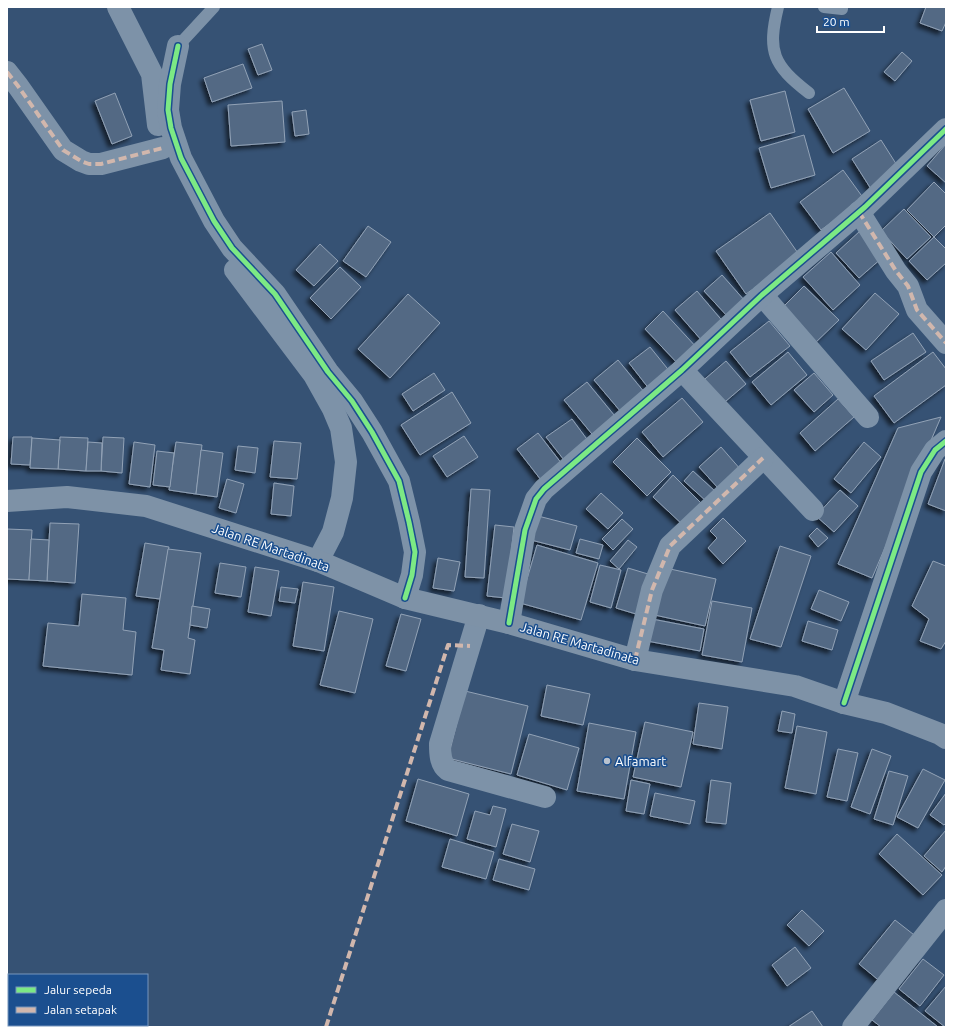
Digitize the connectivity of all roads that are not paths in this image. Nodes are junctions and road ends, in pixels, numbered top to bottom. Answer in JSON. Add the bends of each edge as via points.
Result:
{"nodes":[{"id":1,"x":118,"y":7,"type":"edge"},
{"id":2,"x":214,"y":7,"type":"edge"},
{"id":3,"x":778,"y":7,"type":"edge"},
{"id":4,"x":824,"y":7,"type":"edge"},
{"id":5,"x":842,"y":7,"type":"edge"},
{"id":6,"x":178,"y":46,"type":"joint"},
{"id":7,"x":7,"y":72,"type":"edge"},
{"id":8,"x":161,"y":79,"type":"junction"},
{"id":9,"x":809,"y":93,"type":"dead end"},
{"id":10,"x":946,"y":129,"type":"edge"},
{"id":11,"x":163,"y":148,"type":"junction"},
{"id":12,"x":859,"y":212,"type":"junction"},
{"id":13,"x":226,"y":251,"type":"junction"},
{"id":14,"x":762,"y":295,"type":"junction"},
{"id":15,"x":946,"y":343,"type":"edge"},
{"id":16,"x":682,"y":370,"type":"junction"},
{"id":17,"x":342,"y":405,"type":"junction"},
{"id":18,"x":868,"y":416,"type":"dead end"},
{"id":19,"x":945,"y":439,"type":"edge"},
{"id":20,"x":764,"y":458,"type":"junction"},
{"id":21,"x":7,"y":501,"type":"edge"},
{"id":22,"x":813,"y":510,"type":"dead end"},
{"id":23,"x":318,"y":561,"type":"junction"},
{"id":24,"x":405,"y":598,"type":"junction"},
{"id":25,"x":479,"y":615,"type":"junction"},
{"id":26,"x":509,"y":623,"type":"junction"},
{"id":27,"x":635,"y":660,"type":"junction"},
{"id":28,"x":844,"y":703,"type":"junction"},
{"id":29,"x":944,"y":733,"type":"edge"},
{"id":30,"x":545,"y":797,"type":"dead end"},
{"id":31,"x":946,"y":910,"type":"edge"},
{"id":32,"x":853,"y":1027,"type":"edge"}],
"edges":[{"from":1,"to":8,"type":"street"},
{"from":2,"to":6,"type":"lane"},
{"from":3,"to":9,"type":"lane","via":[[774,26],[774,51],[780,67]]},
{"from":4,"to":5,"type":"lane"},
{"from":6,"to":8,"type":"street"},
{"from":7,"to":11,"type":"street","via":[[63,150],[81,161],[101,164]]},
{"from":8,"to":11,"type":"street","via":[[156,119]]},
{"from":8,"to":13,"type":"street","via":[[171,128],[181,158],[214,221]]},
{"from":10,"to":12,"type":"street"},
{"from":11,"to":13,"type":"street","via":[[191,202]]},
{"from":12,"to":14,"type":"street"},
{"from":12,"to":15,"type":"street","via":[[908,286],[917,310]]},
{"from":13,"to":17,"type":"street","via":[[233,268],[314,375]]},
{"from":14,"to":16,"type":"street"},
{"from":14,"to":18,"type":"street"},
{"from":16,"to":20,"type":"street"},
{"from":16,"to":26,"type":"street","via":[[544,489],[536,499],[525,530]]},
{"from":17,"to":23,"type":"street","via":[[341,428],[346,462],[342,498],[333,532]]},
{"from":17,"to":24,"type":"street","via":[[372,432],[399,481],[415,552]]},
{"from":19,"to":28,"type":"street","via":[[921,472]]},
{"from":20,"to":22,"type":"street"},
{"from":20,"to":27,"type":"street","via":[[670,546],[652,590]]},
{"from":21,"to":23,"type":"highway","name":"Jalan RE Martadinata","via":[[67,497],[146,506]]},
{"from":23,"to":24,"type":"highway","name":"Jalan RE Martadinata"},
{"from":24,"to":25,"type":"highway","name":"Jalan RE Martadinata"},
{"from":25,"to":26,"type":"highway","name":"Jalan RE Martadinata"},
{"from":25,"to":30,"type":"street","via":[[440,744],[444,767]]},
{"from":26,"to":27,"type":"highway","name":"Jalan RE Martadinata"},
{"from":27,"to":28,"type":"highway","name":"Jalan RE Martadinata","via":[[795,686]]},
{"from":28,"to":29,"type":"highway","name":"Jalan RE Martadinata","via":[[886,713]]},
{"from":31,"to":32,"type":"street"}]}
